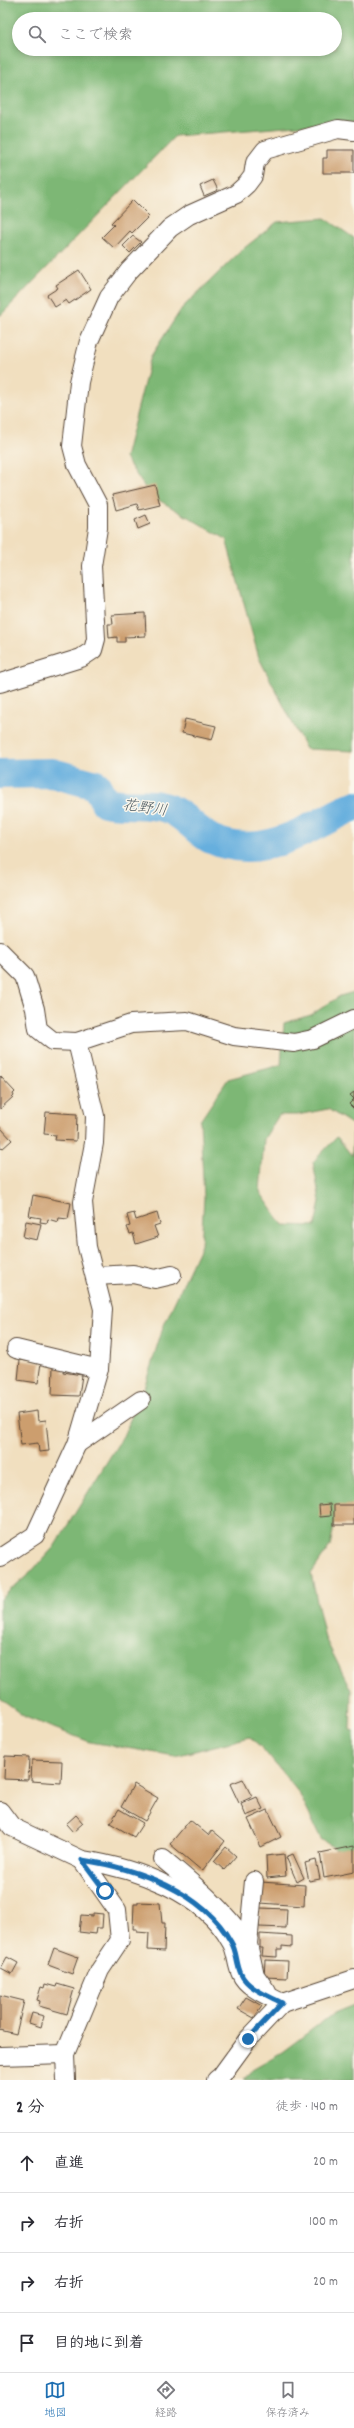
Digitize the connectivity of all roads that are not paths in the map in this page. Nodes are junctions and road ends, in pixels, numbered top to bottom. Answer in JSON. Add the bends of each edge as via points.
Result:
{"nodes":[{"id":1,"x":354,"y":131,"type":"edge"},
{"id":2,"x":0,"y":683,"type":"edge"},
{"id":3,"x":0,"y":951,"type":"edge"},
{"id":4,"x":354,"y":1019,"type":"edge"},
{"id":5,"x":77,"y":1042,"type":"junction"},
{"id":6,"x":172,"y":1275,"type":"dead end"},
{"id":7,"x":95,"y":1276,"type":"junction"},
{"id":8,"x":16,"y":1349,"type":"dead end"},
{"id":9,"x":99,"y":1368,"type":"junction"},
{"id":10,"x":141,"y":1400,"type":"dead end"},
{"id":11,"x":77,"y":1444,"type":"junction"},
{"id":12,"x":0,"y":1558,"type":"edge"},
{"id":13,"x":0,"y":1811,"type":"edge"},
{"id":14,"x":163,"y":1859,"type":"dead end"},
{"id":15,"x":82,"y":1860,"type":"junction"},
{"id":16,"x":254,"y":1881,"type":"dead end"},
{"id":17,"x":248,"y":1944,"type":"junction"},
{"id":18,"x":354,"y":1979,"type":"edge"},
{"id":19,"x":277,"y":2000,"type":"junction"},
{"id":20,"x":65,"y":2054,"type":"junction"},
{"id":21,"x":0,"y":2056,"type":"edge"},
{"id":22,"x":66,"y":2080,"type":"edge"},
{"id":23,"x":216,"y":2080,"type":"edge"}],
"edges":[{"from":1,"to":2,"type":"street","via":[[338,129],[265,150],[255,163],[253,176],[247,184],[236,194],[189,215],[170,228],[128,271],[109,297],[89,341],[79,382],[72,440],[77,465],[98,505],[98,528],[92,566],[96,639],[93,650],[81,658]]},
{"from":3,"to":5,"type":"street","via":[[25,976],[38,1029],[53,1041]]},
{"from":4,"to":5,"type":"street","via":[[313,1039],[294,1043],[234,1036],[186,1021],[131,1024]]},
{"from":5,"to":7,"type":"street","via":[[95,1116],[94,1143],[83,1202],[87,1247]]},
{"from":6,"to":7,"type":"street","via":[[155,1279],[133,1274]]},
{"from":7,"to":9,"type":"street","via":[[103,1309]]},
{"from":8,"to":9,"type":"street"},
{"from":9,"to":11,"type":"street"},
{"from":10,"to":11,"type":"street"},
{"from":11,"to":12,"type":"street","via":[[35,1535]]},
{"from":13,"to":15,"type":"street","via":[[12,1827]]},
{"from":14,"to":17,"type":"street","via":[[206,1894],[231,1920]]},
{"from":15,"to":19,"type":"street","via":[[116,1865],[193,1899],[212,1916],[232,1942],[241,1974],[248,1983]]},
{"from":15,"to":20,"type":"street","via":[[117,1910],[120,1940],[100,1970]]},
{"from":16,"to":17,"type":"street"},
{"from":17,"to":19,"type":"street","via":[[255,1975]]},
{"from":18,"to":19,"type":"street"},
{"from":19,"to":23,"type":"street"},
{"from":20,"to":21,"type":"street"},
{"from":20,"to":22,"type":"street"}]}
